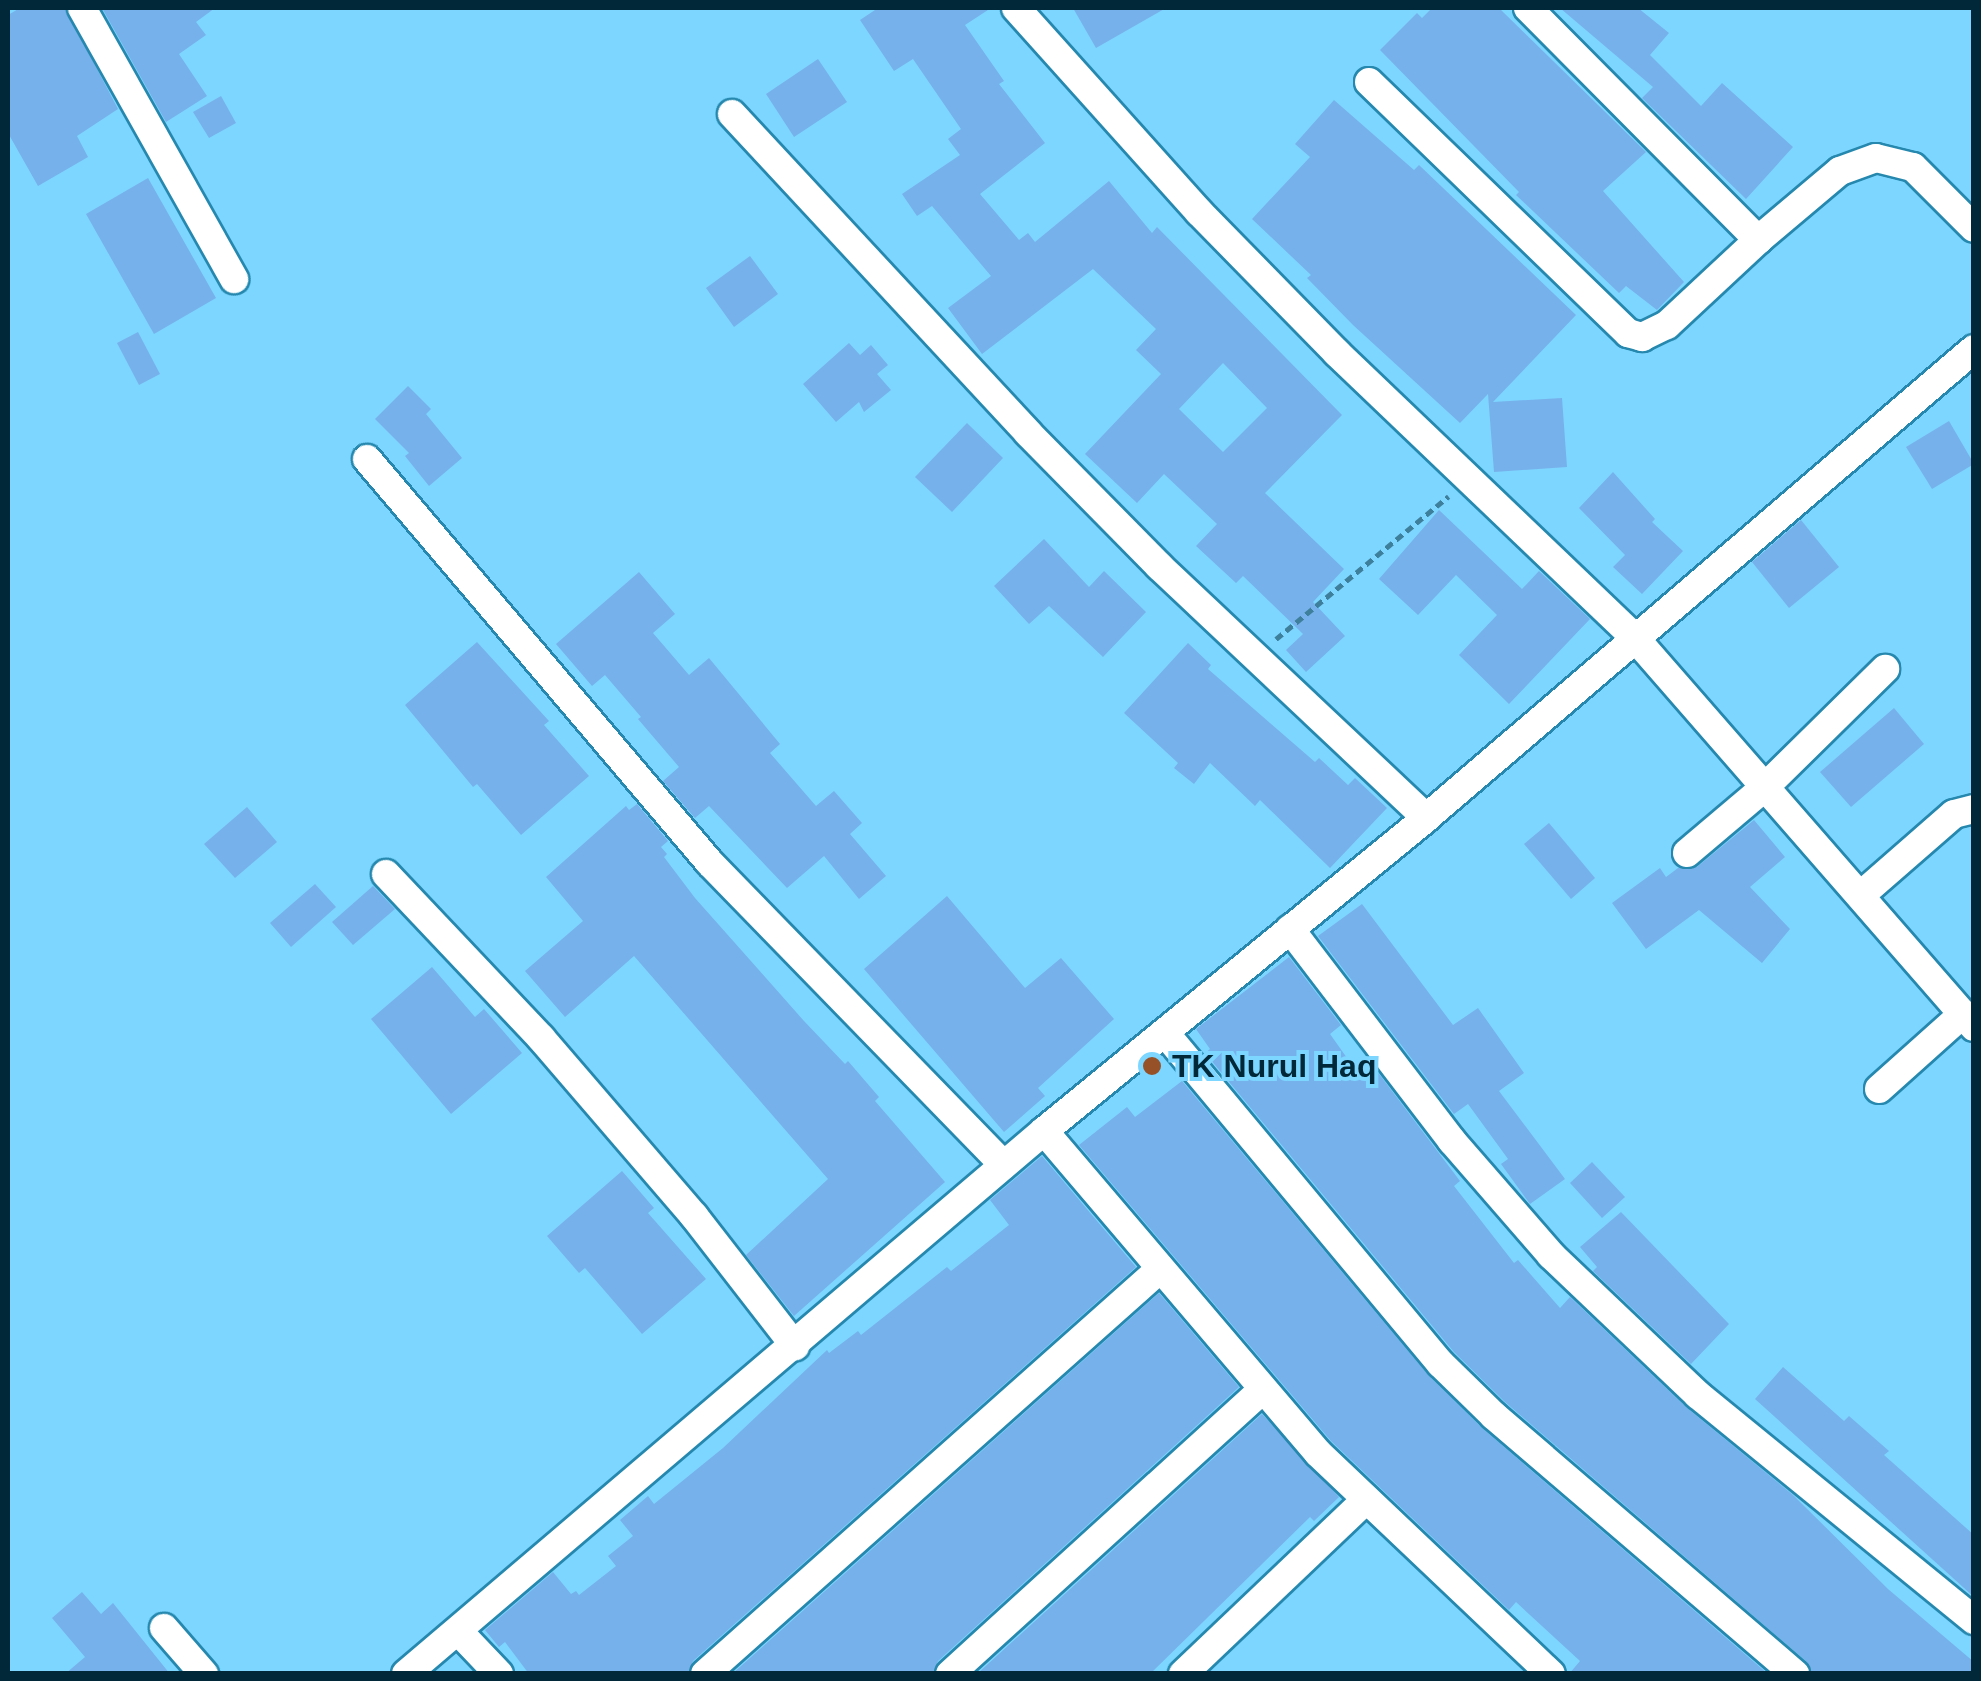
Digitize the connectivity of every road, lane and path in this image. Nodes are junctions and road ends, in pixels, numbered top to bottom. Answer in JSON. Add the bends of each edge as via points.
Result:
{"nodes":[{"id":1,"x":82,"y":8,"type":"edge"},
{"id":2,"x":1016,"y":8,"type":"edge"},
{"id":3,"x":1528,"y":8,"type":"edge"},
{"id":4,"x":1369,"y":82,"type":"dead end"},
{"id":5,"x":732,"y":114,"type":"dead end"},
{"id":6,"x":1974,"y":228,"type":"edge"},
{"id":7,"x":1758,"y":240,"type":"junction"},
{"id":8,"x":234,"y":279,"type":"dead end"},
{"id":9,"x":1974,"y":348,"type":"edge"},
{"id":10,"x":367,"y":459,"type":"dead end"},
{"id":11,"x":1469,"y":479,"type":"junction"},
{"id":12,"x":1635,"y":638,"type":"junction"},
{"id":13,"x":1254,"y":657,"type":"junction"},
{"id":14,"x":1885,"y":669,"type":"dead end"},
{"id":15,"x":1764,"y":788,"type":"junction"},
{"id":16,"x":1974,"y":809,"type":"edge"},
{"id":17,"x":1426,"y":818,"type":"junction"},
{"id":18,"x":1687,"y":854,"type":"dead end"},
{"id":19,"x":386,"y":874,"type":"dead end"},
{"id":20,"x":1861,"y":895,"type":"junction"},
{"id":21,"x":1290,"y":929,"type":"junction"},
{"id":22,"x":1968,"y":1021,"type":"edge"},
{"id":23,"x":1164,"y":1033,"type":"junction"},
{"id":24,"x":1879,"y":1089,"type":"dead end"},
{"id":25,"x":1044,"y":1131,"type":"junction"},
{"id":26,"x":1004,"y":1165,"type":"junction"},
{"id":27,"x":1160,"y":1269,"type":"junction"},
{"id":28,"x":795,"y":1346,"type":"junction"},
{"id":29,"x":1262,"y":1389,"type":"junction"},
{"id":30,"x":1366,"y":1500,"type":"junction"},
{"id":31,"x":1974,"y":1620,"type":"edge"},
{"id":32,"x":164,"y":1628,"type":"dead end"},
{"id":33,"x":459,"y":1632,"type":"junction"},
{"id":34,"x":204,"y":1674,"type":"edge"},
{"id":35,"x":406,"y":1674,"type":"edge"},
{"id":36,"x":499,"y":1674,"type":"edge"},
{"id":37,"x":705,"y":1674,"type":"edge"},
{"id":38,"x":950,"y":1674,"type":"edge"},
{"id":39,"x":1183,"y":1674,"type":"edge"},
{"id":40,"x":1551,"y":1674,"type":"edge"},
{"id":41,"x":1795,"y":1674,"type":"edge"}],
"edges":[{"from":1,"to":8,"type":"street"},
{"from":2,"to":11,"type":"street","via":[[1199,212]]},
{"from":3,"to":7,"type":"street"},
{"from":4,"to":7,"type":"street","via":[[1628,333],[1642,337],[1667,325]]},
{"from":5,"to":13,"type":"street","via":[[1028,433]]},
{"from":6,"to":7,"type":"street","via":[[1913,167],[1876,158],[1840,170]]},
{"from":9,"to":12,"type":"street"},
{"from":10,"to":26,"type":"street","via":[[710,862]]},
{"from":11,"to":12,"type":"street"},
{"from":11,"to":13,"type":"path"},
{"from":12,"to":15,"type":"street"},
{"from":12,"to":17,"type":"street"},
{"from":13,"to":17,"type":"street"},
{"from":14,"to":15,"type":"street"},
{"from":15,"to":18,"type":"street"},
{"from":15,"to":20,"type":"street"},
{"from":16,"to":20,"type":"street","via":[[1954,814]]},
{"from":17,"to":21,"type":"street"},
{"from":19,"to":28,"type":"street","via":[[542,1038]]},
{"from":20,"to":22,"type":"street"},
{"from":21,"to":23,"type":"street"},
{"from":21,"to":31,"type":"street","via":[[1452,1141],[1551,1255],[1698,1395]]},
{"from":22,"to":24,"type":"street"},
{"from":23,"to":25,"type":"street"},
{"from":23,"to":41,"type":"street","via":[[1441,1364]]},
{"from":25,"to":26,"type":"street"},
{"from":25,"to":27,"type":"street"},
{"from":26,"to":28,"type":"street"},
{"from":27,"to":29,"type":"street"},
{"from":27,"to":37,"type":"street"},
{"from":28,"to":33,"type":"street"},
{"from":29,"to":30,"type":"street"},
{"from":29,"to":38,"type":"street"},
{"from":30,"to":39,"type":"street"},
{"from":30,"to":40,"type":"street"},
{"from":32,"to":34,"type":"street"},
{"from":33,"to":35,"type":"street"},
{"from":33,"to":36,"type":"street"}]}
